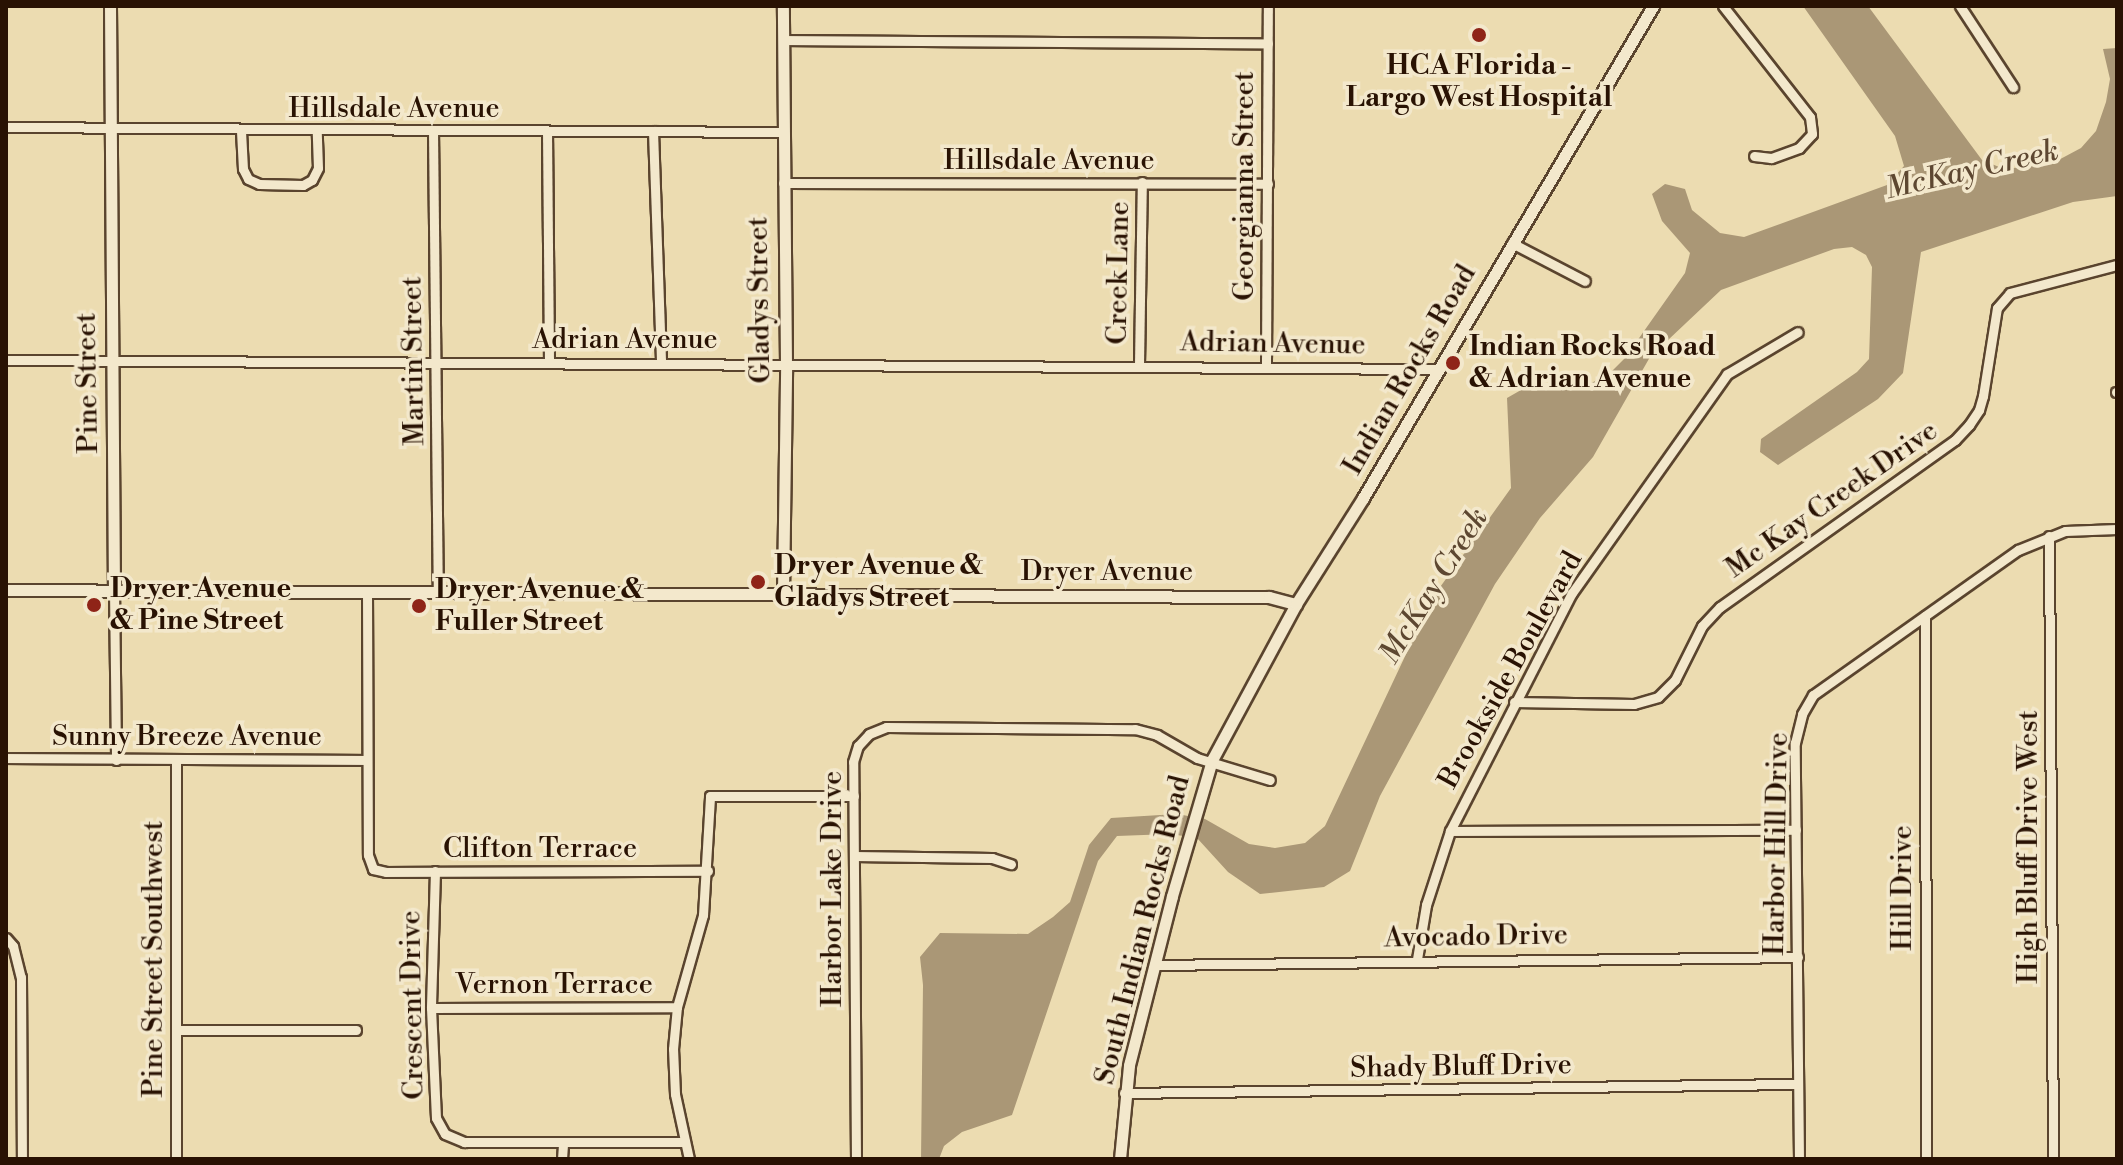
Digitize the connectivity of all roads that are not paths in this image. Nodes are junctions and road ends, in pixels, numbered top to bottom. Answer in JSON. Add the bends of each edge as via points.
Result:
{"nodes":[{"id":1,"x":110,"y":6,"type":"edge"},
{"id":2,"x":783,"y":6,"type":"edge"},
{"id":3,"x":1268,"y":6,"type":"edge"},
{"id":4,"x":1653,"y":6,"type":"edge"},
{"id":5,"x":1723,"y":6,"type":"edge"},
{"id":6,"x":1960,"y":6,"type":"edge"},
{"id":7,"x":784,"y":40,"type":"junction"},
{"id":8,"x":1268,"y":43,"type":"junction"},
{"id":9,"x":2013,"y":87,"type":"dead end"},
{"id":10,"x":6,"y":127,"type":"edge"},
{"id":11,"x":110,"y":129,"type":"junction"},
{"id":12,"x":241,"y":131,"type":"junction"},
{"id":13,"x":317,"y":131,"type":"junction"},
{"id":14,"x":433,"y":131,"type":"junction"},
{"id":15,"x":547,"y":131,"type":"junction"},
{"id":16,"x":653,"y":131,"type":"junction"},
{"id":17,"x":782,"y":132,"type":"junction"},
{"id":18,"x":1754,"y":156,"type":"dead end"},
{"id":19,"x":1142,"y":182,"type":"junction"},
{"id":20,"x":783,"y":183,"type":"junction"},
{"id":21,"x":1268,"y":184,"type":"junction"},
{"id":22,"x":1512,"y":243,"type":"junction"},
{"id":23,"x":2117,"y":265,"type":"edge"},
{"id":24,"x":1585,"y":281,"type":"dead end"},
{"id":25,"x":1798,"y":332,"type":"dead end"},
{"id":26,"x":6,"y":360,"type":"edge"},
{"id":27,"x":111,"y":361,"type":"junction"},
{"id":28,"x":436,"y":361,"type":"junction"},
{"id":29,"x":549,"y":362,"type":"junction"},
{"id":30,"x":661,"y":362,"type":"junction"},
{"id":31,"x":786,"y":364,"type":"junction"},
{"id":32,"x":1139,"y":364,"type":"junction"},
{"id":33,"x":1266,"y":365,"type":"junction"},
{"id":34,"x":1436,"y":369,"type":"junction"},
{"id":35,"x":2117,"y":529,"type":"edge"},
{"id":36,"x":2049,"y":536,"type":"junction"},
{"id":37,"x":6,"y":590,"type":"edge"},
{"id":38,"x":114,"y":590,"type":"junction"},
{"id":39,"x":367,"y":591,"type":"junction"},
{"id":40,"x":438,"y":591,"type":"junction"},
{"id":41,"x":783,"y":593,"type":"junction"},
{"id":42,"x":1296,"y":604,"type":"junction"},
{"id":43,"x":1925,"y":616,"type":"junction"},
{"id":44,"x":1514,"y":702,"type":"junction"},
{"id":45,"x":6,"y":758,"type":"edge"},
{"id":46,"x":116,"y":760,"type":"junction"},
{"id":47,"x":176,"y":760,"type":"junction"},
{"id":48,"x":367,"y":760,"type":"junction"},
{"id":49,"x":1212,"y":760,"type":"junction"},
{"id":50,"x":1270,"y":780,"type":"dead end"},
{"id":51,"x":854,"y":796,"type":"junction"},
{"id":52,"x":1796,"y":830,"type":"junction"},
{"id":53,"x":1450,"y":831,"type":"junction"},
{"id":54,"x":854,"y":856,"type":"junction"},
{"id":55,"x":1011,"y":864,"type":"dead end"},
{"id":56,"x":435,"y":871,"type":"junction"},
{"id":57,"x":708,"y":871,"type":"junction"},
{"id":58,"x":6,"y":938,"type":"edge"},
{"id":59,"x":1798,"y":957,"type":"junction"},
{"id":60,"x":1417,"y":959,"type":"junction"},
{"id":61,"x":1155,"y":965,"type":"junction"},
{"id":62,"x":677,"y":1007,"type":"junction"},
{"id":63,"x":431,"y":1008,"type":"junction"},
{"id":64,"x":177,"y":1030,"type":"junction"},
{"id":65,"x":356,"y":1030,"type":"dead end"},
{"id":66,"x":1798,"y":1084,"type":"junction"},
{"id":67,"x":1124,"y":1093,"type":"junction"},
{"id":68,"x":685,"y":1142,"type":"junction"},
{"id":69,"x":563,"y":1143,"type":"junction"},
{"id":70,"x":22,"y":1159,"type":"edge"},
{"id":71,"x":176,"y":1159,"type":"edge"},
{"id":72,"x":562,"y":1159,"type":"edge"},
{"id":73,"x":689,"y":1159,"type":"edge"},
{"id":74,"x":856,"y":1159,"type":"edge"},
{"id":75,"x":1120,"y":1159,"type":"edge"},
{"id":76,"x":1799,"y":1159,"type":"edge"},
{"id":77,"x":1926,"y":1159,"type":"edge"},
{"id":78,"x":2053,"y":1159,"type":"edge"}],
"edges":[{"from":1,"to":11,"type":"street","name":"Pine Street"},
{"from":2,"to":7,"type":"street","name":"Gladys Street"},
{"from":3,"to":8,"type":"street","name":"Georgianna Street"},
{"from":4,"to":22,"type":"street","name":"Indian Rocks Road"},
{"from":5,"to":18,"type":"street","via":[[1810,117],[1812,134],[1799,148],[1771,158]]},
{"from":6,"to":9,"type":"street"},
{"from":7,"to":8,"type":"street"},
{"from":7,"to":17,"type":"street","name":"Gladys Street"},
{"from":8,"to":21,"type":"street","name":"Georgianna Street"},
{"from":10,"to":11,"type":"street","name":"Hillsdale Avenue"},
{"from":11,"to":12,"type":"street","name":"Hillsdale Avenue"},
{"from":11,"to":27,"type":"street","name":"Pine Street"},
{"from":12,"to":13,"type":"street","name":"Hillsdale Avenue"},
{"from":12,"to":13,"type":"street","via":[[248,179],[303,185],[318,168]]},
{"from":13,"to":14,"type":"street","name":"Hillsdale Avenue"},
{"from":14,"to":15,"type":"street","name":"Hillsdale Avenue"},
{"from":14,"to":28,"type":"street","name":"Martin Street"},
{"from":15,"to":16,"type":"street","name":"Hillsdale Avenue"},
{"from":15,"to":29,"type":"street"},
{"from":16,"to":17,"type":"street","name":"Hillsdale Avenue"},
{"from":16,"to":30,"type":"street"},
{"from":17,"to":20,"type":"street","name":"Gladys Street"},
{"from":19,"to":20,"type":"street","name":"Hillsdale Avenue"},
{"from":19,"to":21,"type":"street","name":"Hillsdale Avenue"},
{"from":19,"to":32,"type":"street","name":"Creek Lane"},
{"from":20,"to":31,"type":"street","name":"Gladys Street"},
{"from":21,"to":33,"type":"street","name":"Georgianna Street"},
{"from":22,"to":24,"type":"street"},
{"from":22,"to":34,"type":"street","name":"Indian Rocks Road"},
{"from":23,"to":44,"type":"street","name":"Mc Kay Creek Drive","via":[[2010,293],[1997,308],[1983,396],[1969,425],[1720,607],[1702,626],[1675,680],[1658,697],[1634,704]]},
{"from":25,"to":44,"type":"street","name":"Brookside Boulevard","via":[[1727,374],[1572,593]]},
{"from":26,"to":27,"type":"street","name":"Adrian Avenue"},
{"from":27,"to":28,"type":"street","name":"Adrian Avenue"},
{"from":27,"to":38,"type":"street","name":"Pine Street"},
{"from":28,"to":29,"type":"street","name":"Adrian Avenue"},
{"from":28,"to":40,"type":"street","name":"Martin Street"},
{"from":29,"to":30,"type":"street","name":"Adrian Avenue"},
{"from":30,"to":31,"type":"street","name":"Adrian Avenue"},
{"from":31,"to":32,"type":"street","name":"Adrian Avenue"},
{"from":31,"to":41,"type":"street","name":"Gladys Street"},
{"from":32,"to":33,"type":"street","name":"Adrian Avenue"},
{"from":33,"to":34,"type":"street","name":"Adrian Avenue"},
{"from":34,"to":42,"type":"street","name":"Indian Rocks Road"},
{"from":35,"to":36,"type":"street","name":"Harbor Hill Drive","via":[[2083,528]]},
{"from":36,"to":43,"type":"street","name":"Harbor Hill Drive","via":[[2018,550]]},
{"from":36,"to":78,"type":"street","name":"High Bluff Drive West"},
{"from":37,"to":38,"type":"street","name":"Dryer Avenue"},
{"from":38,"to":39,"type":"street","name":"Dryer Avenue"},
{"from":38,"to":46,"type":"street","name":"Pine Street"},
{"from":39,"to":40,"type":"street","name":"Dryer Avenue"},
{"from":39,"to":48,"type":"street"},
{"from":40,"to":41,"type":"street","name":"Dryer Avenue"},
{"from":41,"to":42,"type":"street","name":"Dryer Avenue","via":[[1269,597]]},
{"from":42,"to":49,"type":"street","name":"Indian Rocks Road"},
{"from":43,"to":52,"type":"street","name":"Harbor Hill Drive","via":[[1813,695],[1795,743]]},
{"from":43,"to":77,"type":"street","name":"Hill Drive"},
{"from":44,"to":53,"type":"street","name":"Brookside Boulevard"},
{"from":45,"to":46,"type":"street","name":"Sunny Breeze Avenue"},
{"from":46,"to":47,"type":"street","name":"Sunny Breeze Avenue"},
{"from":47,"to":48,"type":"street","name":"Sunny Breeze Avenue"},
{"from":47,"to":64,"type":"street","name":"Pine Street Southwest"},
{"from":48,"to":56,"type":"street","name":"Clifton Terrace","via":[[368,855],[373,869]]},
{"from":49,"to":50,"type":"street"},
{"from":49,"to":51,"type":"street","name":"Harbor Lake Drive","via":[[1135,729],[886,727],[858,746]]},
{"from":49,"to":61,"type":"street","name":"South Indian Rocks Road"},
{"from":51,"to":54,"type":"street","name":"Harbor Lake Drive"},
{"from":51,"to":57,"type":"street","via":[[710,796]]},
{"from":52,"to":53,"type":"street"},
{"from":52,"to":59,"type":"street","name":"Harbor Hill Drive"},
{"from":53,"to":60,"type":"street","name":"Brookside Boulevard","via":[[1426,905]]},
{"from":54,"to":55,"type":"street","via":[[992,858]]},
{"from":54,"to":74,"type":"street","name":"Harbor Lake Drive"},
{"from":56,"to":57,"type":"street","name":"Clifton Terrace"},
{"from":56,"to":63,"type":"street","name":"Crescent Drive"},
{"from":57,"to":62,"type":"street","via":[[703,915]]},
{"from":58,"to":70,"type":"street","via":[[21,977]]},
{"from":59,"to":60,"type":"street","name":"Avocado Drive"},
{"from":59,"to":66,"type":"street","name":"Harbor Hill Drive"},
{"from":60,"to":61,"type":"street","name":"Avocado Drive"},
{"from":61,"to":67,"type":"street","name":"South Indian Rocks Road"},
{"from":62,"to":63,"type":"street","name":"Vernon Terrace"},
{"from":62,"to":68,"type":"street","via":[[675,1094]]},
{"from":63,"to":69,"type":"street","name":"Crescent Drive","via":[[436,1118],[445,1134],[464,1142]]},
{"from":64,"to":65,"type":"street"},
{"from":64,"to":71,"type":"street","name":"Pine Street Southwest"},
{"from":66,"to":67,"type":"street","name":"Shady Bluff Drive"},
{"from":66,"to":76,"type":"street","name":"Harbor Hill Drive"},
{"from":67,"to":75,"type":"street","name":"South Indian Rocks Road"},
{"from":68,"to":69,"type":"street","name":"Crescent Drive"},
{"from":68,"to":73,"type":"street"},
{"from":69,"to":72,"type":"street"}]}
